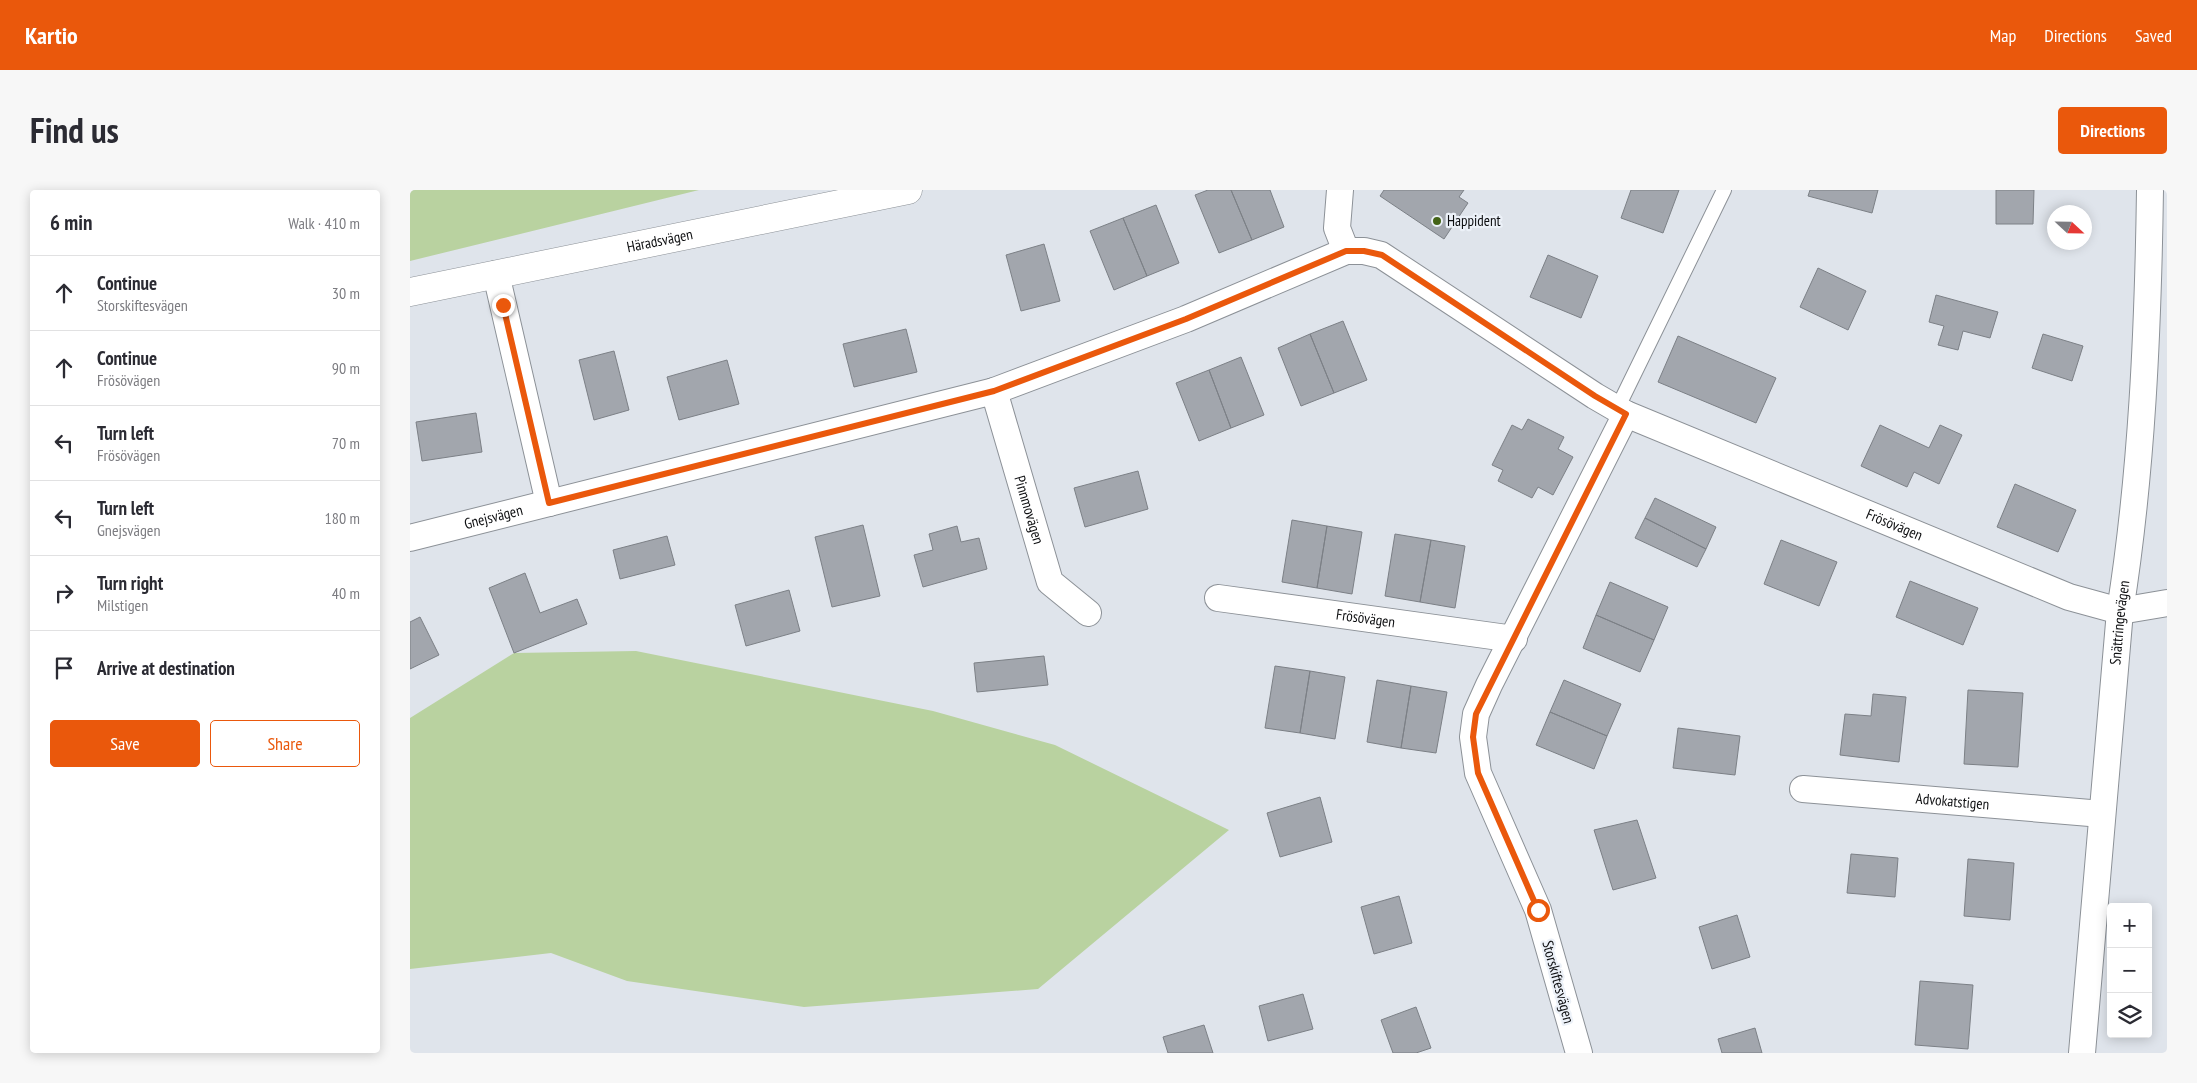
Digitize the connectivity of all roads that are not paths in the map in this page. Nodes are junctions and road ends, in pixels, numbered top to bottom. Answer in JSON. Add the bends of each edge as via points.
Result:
{"nodes":[{"id":1,"x":908,"y":190,"type":"edge"},
{"id":2,"x":1340,"y":190,"type":"edge"},
{"id":3,"x":1724,"y":190,"type":"edge"},
{"id":4,"x":2150,"y":190,"type":"edge"},
{"id":5,"x":1346,"y":251,"type":"junction"},
{"id":6,"x":496,"y":274,"type":"junction"},
{"id":7,"x":410,"y":292,"type":"edge"},
{"id":8,"x":994,"y":391,"type":"junction"},
{"id":9,"x":1622,"y":412,"type":"junction"},
{"id":10,"x":549,"y":503,"type":"junction"},
{"id":11,"x":410,"y":538,"type":"edge"},
{"id":12,"x":1218,"y":598,"type":"dead end"},
{"id":13,"x":2167,"y":603,"type":"edge"},
{"id":14,"x":2120,"y":611,"type":"junction"},
{"id":15,"x":1088,"y":613,"type":"dead end"},
{"id":16,"x":1514,"y":639,"type":"junction"},
{"id":17,"x":1803,"y":789,"type":"dead end"},
{"id":18,"x":2102,"y":814,"type":"junction"},
{"id":19,"x":1574,"y":1051,"type":"edge"},
{"id":20,"x":2082,"y":1053,"type":"edge"}],
"edges":[{"from":1,"to":6,"type":"street","name":"Häradsvägen"},
{"from":2,"to":5,"type":"street","via":[[1337,228]]},
{"from":3,"to":9,"type":"lane"},
{"from":4,"to":14,"type":"street","name":"Snättringevägen","via":[[2142,411]]},
{"from":5,"to":8,"type":"street","name":"Gnejsvägen","via":[[1186,319]]},
{"from":5,"to":9,"type":"street","name":"Frösövägen","via":[[1382,255]]},
{"from":6,"to":7,"type":"street","name":"Häradsvägen"},
{"from":6,"to":10,"type":"street"},
{"from":8,"to":10,"type":"street","name":"Gnejsvägen"},
{"from":8,"to":15,"type":"street","name":"Pinnmovägen","via":[[1050,582]]},
{"from":9,"to":14,"type":"street","name":"Frösövägen","via":[[2068,597]]},
{"from":9,"to":16,"type":"street"},
{"from":10,"to":11,"type":"street","name":"Gnejsvägen"},
{"from":12,"to":16,"type":"street","name":"Frösövägen"},
{"from":13,"to":14,"type":"street","name":"Frösövägen"},
{"from":14,"to":18,"type":"street","name":"Snättringevägen"},
{"from":16,"to":19,"type":"street","name":"Storskiftesvägen","via":[[1476,714],[1473,737],[1478,773],[1538,910]]},
{"from":17,"to":18,"type":"street","name":"Advokatstigen"},
{"from":18,"to":20,"type":"street","name":"Snättringevägen"}]}
